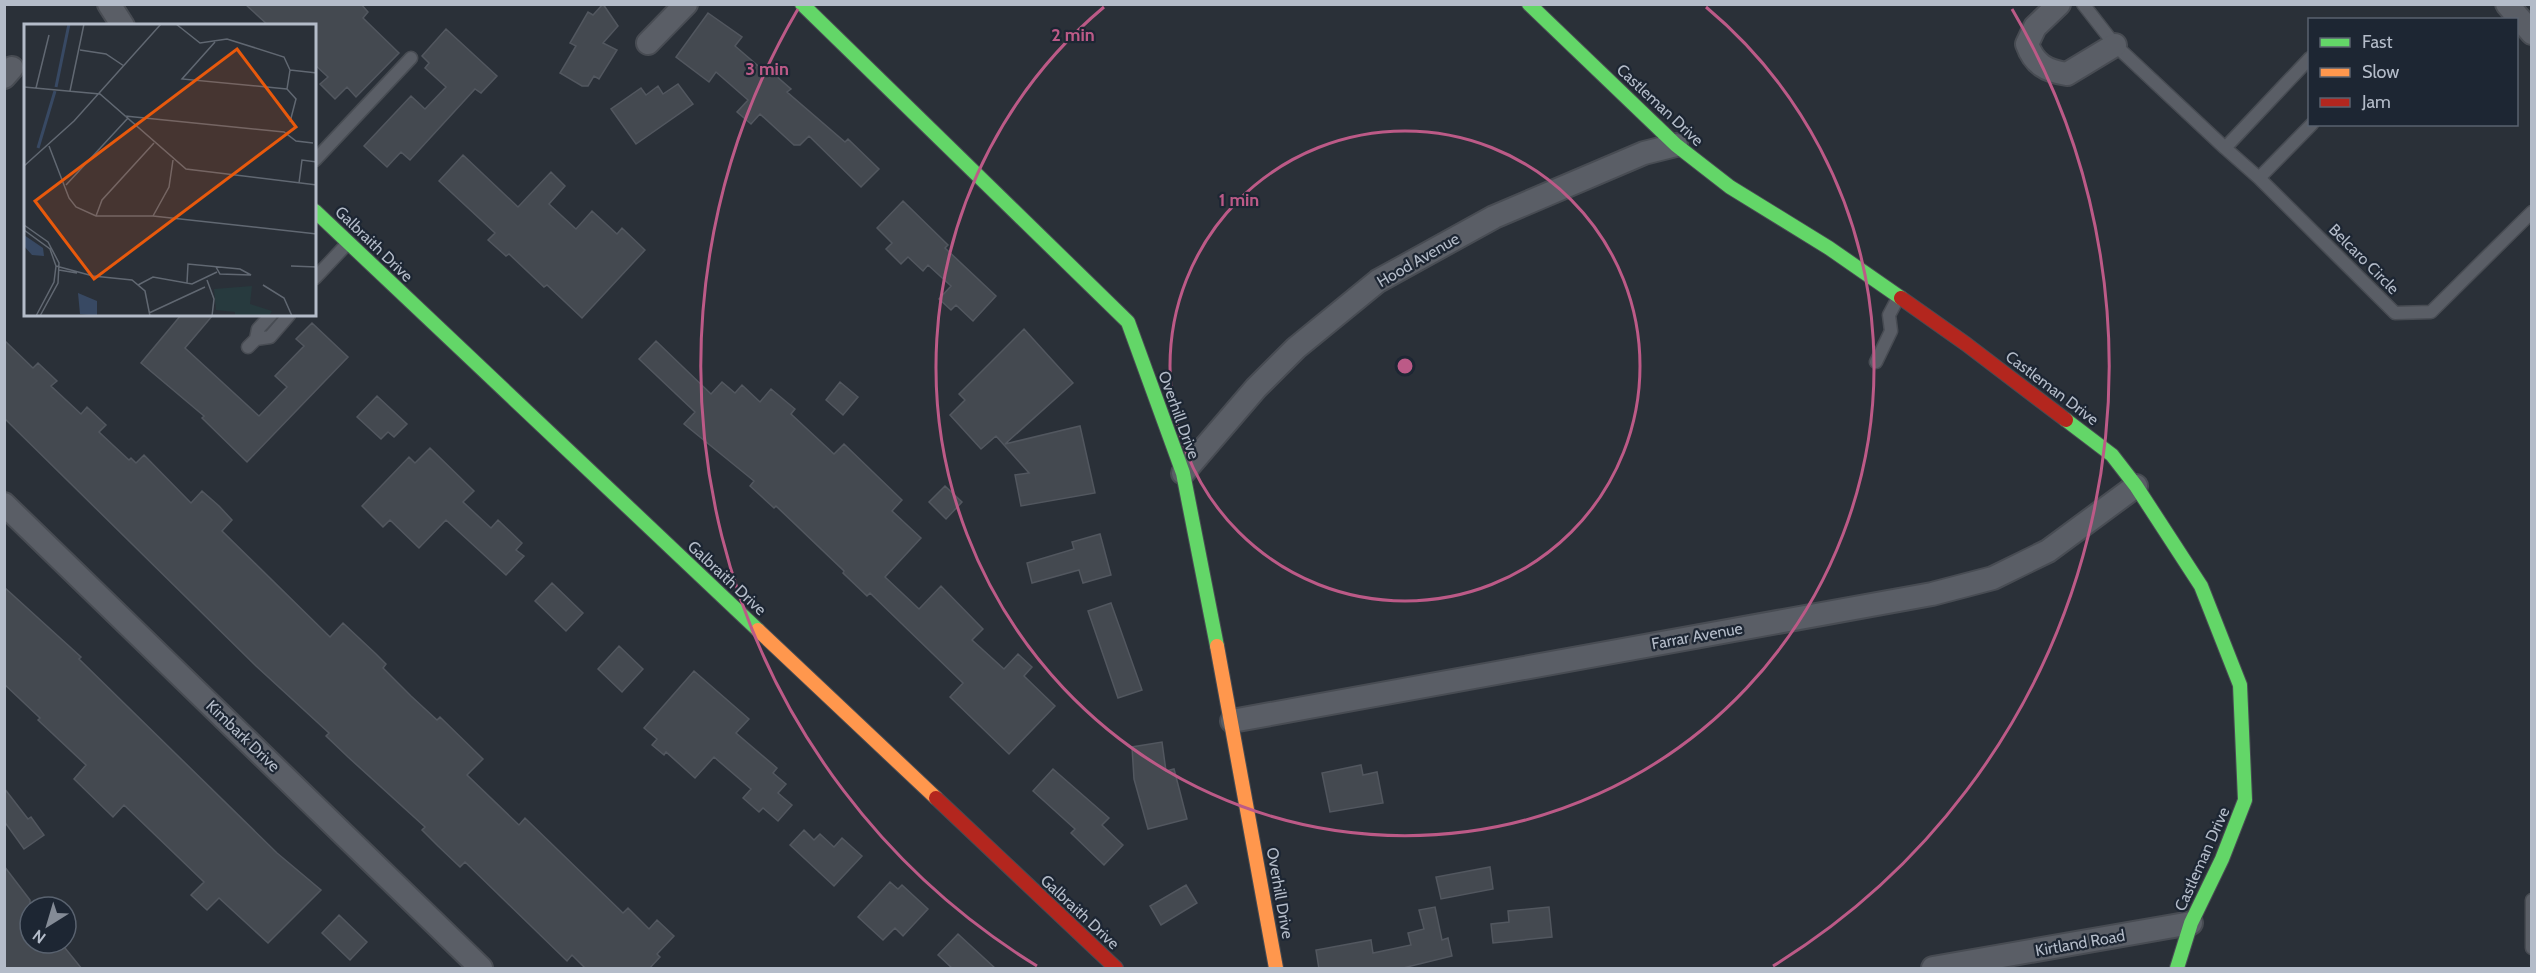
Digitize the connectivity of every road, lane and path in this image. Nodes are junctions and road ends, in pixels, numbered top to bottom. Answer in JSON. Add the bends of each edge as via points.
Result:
{"nodes":[{"id":1,"x":110,"y":4,"type":"edge"},
{"id":2,"x":686,"y":4,"type":"edge"},
{"id":3,"x":802,"y":4,"type":"edge"},
{"id":4,"x":1529,"y":4,"type":"edge"},
{"id":5,"x":2060,"y":4,"type":"edge"},
{"id":6,"x":2083,"y":4,"type":"edge"},
{"id":7,"x":2507,"y":4,"type":"edge"},
{"id":8,"x":122,"y":24,"type":"edge"},
{"id":9,"x":2532,"y":33,"type":"edge"},
{"id":10,"x":648,"y":43,"type":"dead end"},
{"id":11,"x":2115,"y":45,"type":"junction"},
{"id":12,"x":411,"y":58,"type":"dead end"},
{"id":13,"x":2308,"y":60,"type":"edge"},
{"id":14,"x":2310,"y":126,"type":"edge"},
{"id":15,"x":1676,"y":145,"type":"junction"},
{"id":16,"x":2225,"y":148,"type":"junction"},
{"id":17,"x":316,"y":159,"type":"edge"},
{"id":18,"x":2259,"y":178,"type":"junction"},
{"id":19,"x":316,"y":212,"type":"edge"},
{"id":20,"x":2532,"y":212,"type":"edge"},
{"id":21,"x":348,"y":243,"type":"junction"},
{"id":22,"x":316,"y":277,"type":"edge"},
{"id":23,"x":1899,"y":296,"type":"junction"},
{"id":24,"x":270,"y":316,"type":"edge"},
{"id":25,"x":289,"y":316,"type":"edge"},
{"id":26,"x":1876,"y":362,"type":"dead end"},
{"id":27,"x":1183,"y":472,"type":"junction"},
{"id":28,"x":2136,"y":486,"type":"junction"},
{"id":29,"x":4,"y":504,"type":"edge"},
{"id":30,"x":1232,"y":721,"type":"junction"},
{"id":31,"x":2532,"y":900,"type":"edge"},
{"id":32,"x":2191,"y":923,"type":"junction"},
{"id":33,"x":2532,"y":948,"type":"edge"},
{"id":34,"x":481,"y":969,"type":"edge"},
{"id":35,"x":1116,"y":969,"type":"edge"},
{"id":36,"x":1276,"y":969,"type":"edge"},
{"id":37,"x":1933,"y":969,"type":"edge"},
{"id":38,"x":2177,"y":969,"type":"edge"}],
"edges":[{"from":1,"to":8,"type":"street"},
{"from":2,"to":10,"type":"street"},
{"from":3,"to":27,"type":"street","name":"Overhill Drive","via":[[1128,322]]},
{"from":4,"to":15,"type":"street","name":"Castleman Drive"},
{"from":5,"to":11,"type":"street","via":[[2035,27],[2027,44],[2032,57],[2048,71],[2067,74]]},
{"from":6,"to":11,"type":"lane","name":"Belcaro Circle"},
{"from":7,"to":9,"type":"street"},
{"from":11,"to":16,"type":"lane","name":"Belcaro Circle"},
{"from":12,"to":17,"type":"lane"},
{"from":13,"to":16,"type":"lane"},
{"from":14,"to":18,"type":"lane"},
{"from":15,"to":23,"type":"street","name":"Castleman Drive","via":[[1730,187]]},
{"from":15,"to":27,"type":"street","name":"Hood Avenue","via":[[1644,153],[1494,217],[1378,281],[1296,348]]},
{"from":16,"to":18,"type":"lane","name":"Belcaro Circle"},
{"from":18,"to":20,"type":"lane","name":"Belcaro Circle","via":[[2395,313],[2431,312]]},
{"from":19,"to":21,"type":"street","name":"Galbraith Drive"},
{"from":21,"to":22,"type":"lane"},
{"from":21,"to":35,"type":"street","name":"Galbraith Drive"},
{"from":23,"to":26,"type":"lane","via":[[1889,315],[1891,331]]},
{"from":23,"to":28,"type":"street","name":"Castleman Drive","via":[[2112,455]]},
{"from":24,"to":25,"type":"lane","via":[[252,343],[270,337]]},
{"from":27,"to":30,"type":"street","name":"Overhill Drive"},
{"from":28,"to":30,"type":"street","name":"Farrar Avenue","via":[[2048,551],[1993,578],[1932,594]]},
{"from":28,"to":32,"type":"street","name":"Castleman Drive","via":[[2201,586],[2240,685],[2245,800]]},
{"from":29,"to":34,"type":"street","name":"Kimbark Drive"},
{"from":30,"to":36,"type":"street","name":"Overhill Drive"},
{"from":31,"to":33,"type":"lane"},
{"from":32,"to":37,"type":"street","name":"Kirtland Road"},
{"from":32,"to":38,"type":"street","name":"Castleman Drive"}]}
